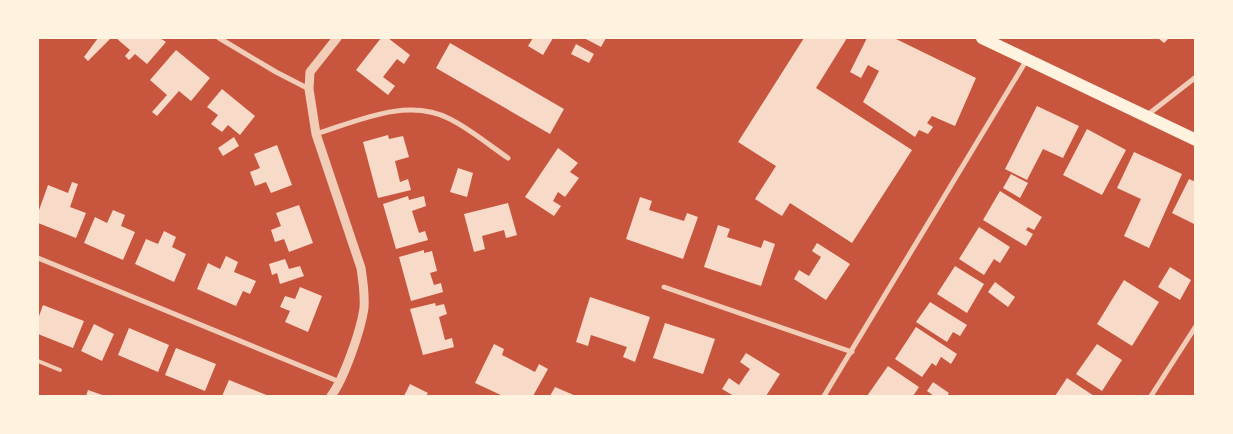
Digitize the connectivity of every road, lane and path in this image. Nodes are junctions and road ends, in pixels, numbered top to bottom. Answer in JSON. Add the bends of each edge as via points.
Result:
{"nodes":[{"id":1,"x":219,"y":38,"type":"edge"},
{"id":2,"x":338,"y":38,"type":"edge"},
{"id":3,"x":984,"y":38,"type":"edge"},
{"id":4,"x":1026,"y":60,"type":"junction"},
{"id":5,"x":1196,"y":77,"type":"edge"},
{"id":6,"x":309,"y":89,"type":"junction"},
{"id":7,"x":1146,"y":116,"type":"junction"},
{"id":8,"x":316,"y":134,"type":"junction"},
{"id":9,"x":1196,"y":140,"type":"edge"},
{"id":10,"x":508,"y":158,"type":"dead end"},
{"id":11,"x":38,"y":258,"type":"edge"},
{"id":12,"x":664,"y":287,"type":"dead end"},
{"id":13,"x":1196,"y":326,"type":"edge"},
{"id":14,"x":852,"y":352,"type":"junction"},
{"id":15,"x":38,"y":361,"type":"edge"},
{"id":16,"x":60,"y":370,"type":"dead end"},
{"id":17,"x":341,"y":382,"type":"junction"},
{"id":18,"x":331,"y":396,"type":"edge"},
{"id":19,"x":824,"y":396,"type":"edge"},
{"id":20,"x":1151,"y":396,"type":"edge"}],
"edges":[{"from":1,"to":6,"type":"street"},
{"from":2,"to":6,"type":"street","via":[[310,72]]},
{"from":3,"to":4,"type":"main road"},
{"from":4,"to":7,"type":"main road"},
{"from":4,"to":14,"type":"street"},
{"from":5,"to":7,"type":"street"},
{"from":6,"to":8,"type":"street"},
{"from":7,"to":9,"type":"main road"},
{"from":8,"to":10,"type":"street","via":[[384,113],[418,109],[450,119]]},
{"from":8,"to":17,"type":"street","via":[[361,268],[364,286],[364,309]]},
{"from":11,"to":17,"type":"street"},
{"from":12,"to":14,"type":"street"},
{"from":13,"to":20,"type":"street"},
{"from":14,"to":19,"type":"street"},
{"from":15,"to":16,"type":"lane"},
{"from":17,"to":18,"type":"street"}]}
